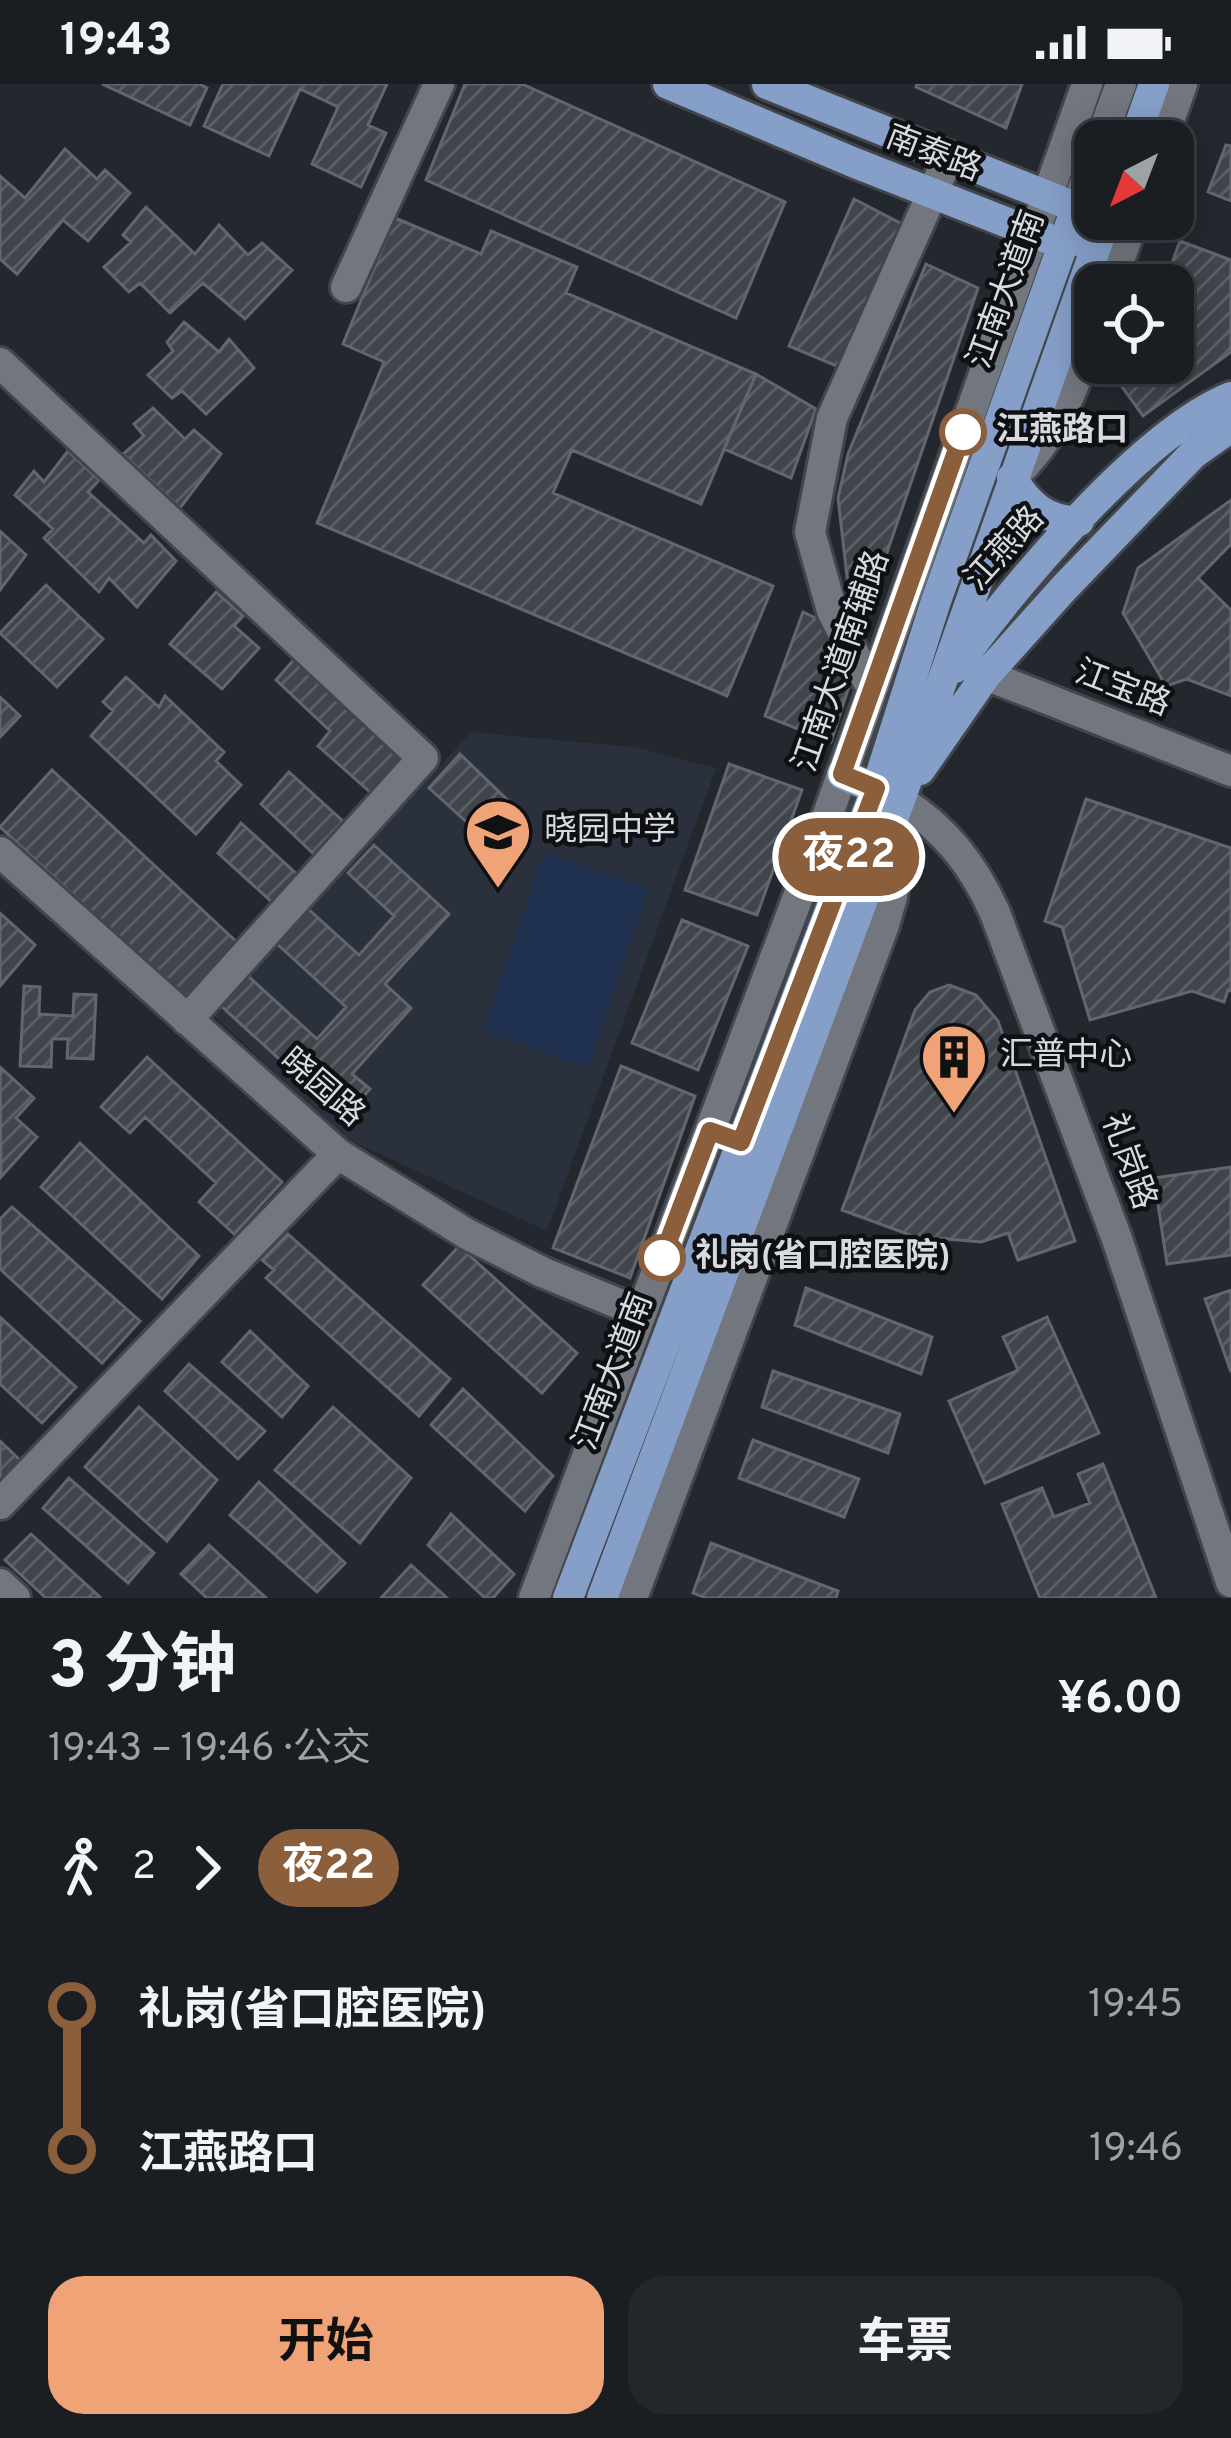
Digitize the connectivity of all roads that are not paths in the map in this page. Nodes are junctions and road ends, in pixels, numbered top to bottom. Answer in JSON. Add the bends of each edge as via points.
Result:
{"nodes":[{"id":1,"x":440,"y":84,"type":"edge"},
{"id":2,"x":668,"y":84,"type":"edge"},
{"id":3,"x":767,"y":84,"type":"edge"},
{"id":4,"x":1087,"y":84,"type":"edge"},
{"id":5,"x":1121,"y":84,"type":"edge"},
{"id":6,"x":1154,"y":84,"type":"edge"},
{"id":7,"x":1183,"y":84,"type":"edge"},
{"id":8,"x":1108,"y":120,"type":"edge"},
{"id":9,"x":1141,"y":120,"type":"edge"},
{"id":10,"x":1170,"y":120,"type":"edge"},
{"id":11,"x":949,"y":156,"type":"junction"},
{"id":12,"x":932,"y":194,"type":"junction"},
{"id":13,"x":1046,"y":195,"type":"junction"},
{"id":14,"x":1074,"y":207,"type":"edge"},
{"id":15,"x":1074,"y":210,"type":"edge"},
{"id":16,"x":1074,"y":233,"type":"edge"},
{"id":17,"x":1048,"y":238,"type":"junction"},
{"id":18,"x":1098,"y":240,"type":"edge"},
{"id":19,"x":346,"y":287,"type":"dead end"},
{"id":20,"x":0,"y":363,"type":"edge"},
{"id":21,"x":1074,"y":383,"type":"edge"},
{"id":22,"x":1231,"y":397,"type":"edge"},
{"id":23,"x":1231,"y":427,"type":"edge"},
{"id":24,"x":1012,"y":478,"type":"junction"},
{"id":25,"x":1079,"y":521,"type":"junction"},
{"id":26,"x":986,"y":675,"type":"junction"},
{"id":27,"x":872,"y":689,"type":"junction"},
{"id":28,"x":936,"y":695,"type":"junction"},
{"id":29,"x":1231,"y":771,"type":"edge"},
{"id":30,"x":842,"y":774,"type":"junction"},
{"id":31,"x":888,"y":794,"type":"junction"},
{"id":32,"x":0,"y":852,"type":"edge"},
{"id":33,"x":188,"y":1020,"type":"junction"},
{"id":34,"x":710,"y":1131,"type":"junction"},
{"id":35,"x":768,"y":1153,"type":"junction"},
{"id":36,"x":338,"y":1154,"type":"junction"},
{"id":37,"x":641,"y":1313,"type":"junction"},
{"id":38,"x":592,"y":1491,"type":"junction"},
{"id":39,"x":0,"y":1504,"type":"edge"},
{"id":40,"x":651,"y":1508,"type":"junction"},
{"id":41,"x":1231,"y":1582,"type":"edge"},
{"id":42,"x":0,"y":1584,"type":"edge"},
{"id":43,"x":15,"y":1598,"type":"edge"},
{"id":44,"x":533,"y":1598,"type":"edge"},
{"id":45,"x":568,"y":1598,"type":"edge"},
{"id":46,"x":602,"y":1598,"type":"edge"},
{"id":47,"x":632,"y":1598,"type":"edge"}],
"edges":[{"from":1,"to":19,"type":"street"},
{"from":2,"to":12,"type":"main road","name":"南泰路"},
{"from":3,"to":11,"type":"main road","name":"南泰路"},
{"from":4,"to":13,"type":"street","name":"江南大道南辅路"},
{"from":5,"to":8,"type":"street"},
{"from":6,"to":9,"type":"main road"},
{"from":7,"to":10,"type":"street"},
{"from":11,"to":12,"type":"street"},
{"from":11,"to":13,"type":"main road","name":"南泰路"},
{"from":12,"to":17,"type":"main road","name":"南泰路"},
{"from":12,"to":27,"type":"street","via":[[832,418],[810,532],[832,611]]},
{"from":13,"to":14,"type":"main road","name":"南泰路"},
{"from":13,"to":17,"type":"street","name":"江南大道南辅路"},
{"from":15,"to":17,"type":"main road","name":"江南大道南"},
{"from":16,"to":17,"type":"main road"},
{"from":17,"to":27,"type":"street","name":"江南大道南辅路"},
{"from":17,"to":31,"type":"main road","name":"江南大道南","via":[[936,601]]},
{"from":18,"to":24,"type":"main road","name":"江南大道南"},
{"from":20,"to":33,"type":"street","via":[[423,758]]},
{"from":21,"to":24,"type":"street","via":[[1057,427]]},
{"from":22,"to":25,"type":"main road","name":"江燕路","via":[[1137,461]]},
{"from":23,"to":26,"type":"main road","name":"江燕路","via":[[1142,504]]},
{"from":24,"to":25,"type":"main road","via":[[1040,512]]},
{"from":24,"to":28,"type":"main road","name":"江南大道南"},
{"from":25,"to":28,"type":"main road","name":"江燕路"},
{"from":26,"to":29,"type":"street","name":"江宝路"},
{"from":26,"to":31,"type":"main road","name":"江燕路"},
{"from":27,"to":30,"type":"street","name":"江南大道南辅路"},
{"from":28,"to":31,"type":"main road","name":"江燕路"},
{"from":30,"to":31,"type":"main road"},
{"from":30,"to":34,"type":"street","name":"江南大道南辅路"},
{"from":31,"to":35,"type":"main road","name":"江南大道南"},
{"from":31,"to":35,"type":"street","via":[[892,897],[884,925]]},
{"from":31,"to":41,"type":"street","name":"礼岗路","via":[[937,826],[979,877],[1117,1239]]},
{"from":32,"to":33,"type":"street","name":"晓园路"},
{"from":33,"to":36,"type":"street","name":"晓园路"},
{"from":34,"to":35,"type":"street"},
{"from":34,"to":37,"type":"street","name":"江南大道南辅路"},
{"from":35,"to":38,"type":"main road","name":"江南大道南"},
{"from":35,"to":40,"type":"main road","name":"江南大道南"},
{"from":36,"to":37,"type":"street","name":"晓园路","via":[[467,1234]]},
{"from":36,"to":39,"type":"street"},
{"from":37,"to":38,"type":"street","name":"江南大道南辅路"},
{"from":38,"to":44,"type":"street","name":"江南大道南辅路"},
{"from":38,"to":45,"type":"main road","name":"江南大道南"},
{"from":40,"to":46,"type":"main road","name":"江南大道南"},
{"from":40,"to":47,"type":"street"},
{"from":42,"to":43,"type":"street"}]}
